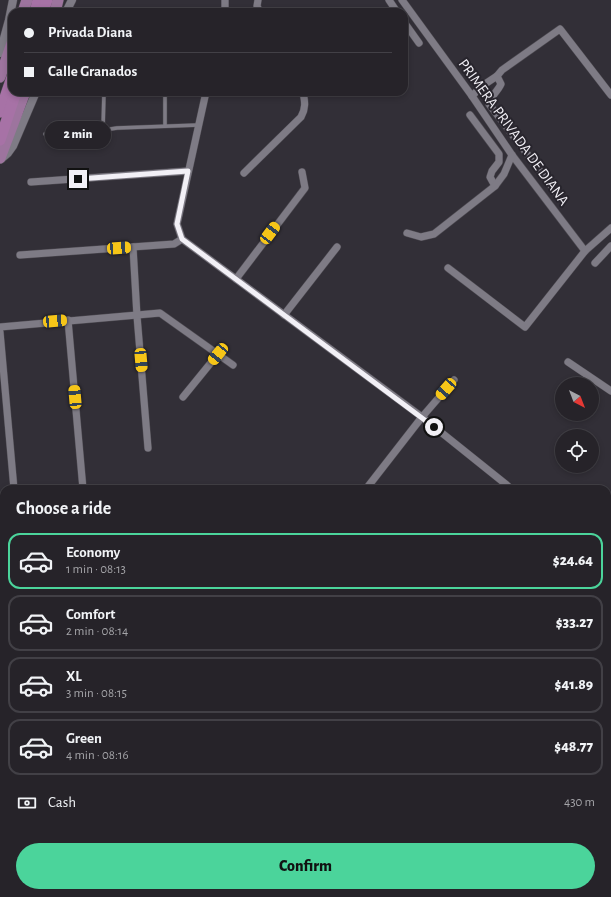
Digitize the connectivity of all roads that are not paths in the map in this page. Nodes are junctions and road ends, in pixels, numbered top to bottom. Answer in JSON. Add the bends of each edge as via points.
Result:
{"nodes":[{"id":1,"x":47,"y":0,"type":"edge"},
{"id":2,"x":58,"y":0,"type":"edge"},
{"id":3,"x":36,"y":8,"type":"edge"},
{"id":4,"x":408,"y":8,"type":"edge"},
{"id":5,"x":8,"y":24,"type":"edge"},
{"id":6,"x":408,"y":28,"type":"edge"},
{"id":7,"x":419,"y":43,"type":"dead end"},
{"id":8,"x":0,"y":53,"type":"edge"},
{"id":9,"x":8,"y":54,"type":"edge"},
{"id":10,"x":497,"y":76,"type":"junction"},
{"id":11,"x":0,"y":77,"type":"edge"},
{"id":12,"x":8,"y":89,"type":"edge"},
{"id":13,"x":611,"y":95,"type":"edge"},
{"id":14,"x":15,"y":96,"type":"edge"},
{"id":15,"x":24,"y":96,"type":"edge"},
{"id":16,"x":34,"y":96,"type":"edge"},
{"id":17,"x":104,"y":96,"type":"edge"},
{"id":18,"x":165,"y":96,"type":"edge"},
{"id":19,"x":205,"y":96,"type":"edge"},
{"id":20,"x":304,"y":96,"type":"edge"},
{"id":21,"x":472,"y":96,"type":"junction"},
{"id":22,"x":0,"y":112,"type":"edge"},
{"id":23,"x":470,"y":115,"type":"dead end"},
{"id":24,"x":199,"y":125,"type":"junction"},
{"id":25,"x":165,"y":126,"type":"junction"},
{"id":26,"x":103,"y":129,"type":"junction"},
{"id":27,"x":45,"y":134,"type":"dead end"},
{"id":28,"x":0,"y":140,"type":"edge"},
{"id":29,"x":512,"y":155,"type":"junction"},
{"id":30,"x":0,"y":159,"type":"edge"},
{"id":31,"x":188,"y":171,"type":"junction"},
{"id":32,"x":302,"y":172,"type":"dead end"},
{"id":33,"x":244,"y":173,"type":"dead end"},
{"id":34,"x":31,"y":182,"type":"dead end"},
{"id":35,"x":494,"y":186,"type":"junction"},
{"id":36,"x":557,"y":193,"type":"dead end"},
{"id":37,"x":611,"y":228,"type":"edge"},
{"id":38,"x":407,"y":233,"type":"dead end"},
{"id":39,"x":182,"y":239,"type":"junction"},
{"id":40,"x":611,"y":246,"type":"edge"},
{"id":41,"x":133,"y":247,"type":"junction"},
{"id":42,"x":337,"y":247,"type":"dead end"},
{"id":43,"x":586,"y":251,"type":"junction"},
{"id":44,"x":20,"y":255,"type":"dead end"},
{"id":45,"x":595,"y":263,"type":"dead end"},
{"id":46,"x":448,"y":268,"type":"dead end"},
{"id":47,"x":236,"y":279,"type":"junction"},
{"id":48,"x":284,"y":315,"type":"junction"},
{"id":49,"x":137,"y":316,"type":"junction"},
{"id":50,"x":68,"y":320,"type":"junction"},
{"id":51,"x":0,"y":327,"type":"edge"},
{"id":52,"x":0,"y":332,"type":"edge"},
{"id":53,"x":218,"y":354,"type":"junction"},
{"id":54,"x":568,"y":362,"type":"dead end"},
{"id":55,"x":233,"y":365,"type":"dead end"},
{"id":56,"x":454,"y":380,"type":"dead end"},
{"id":57,"x":611,"y":391,"type":"edge"},
{"id":58,"x":184,"y":397,"type":"dead end"},
{"id":59,"x":422,"y":417,"type":"junction"},
{"id":60,"x":148,"y":448,"type":"dead end"},
{"id":61,"x":14,"y":485,"type":"edge"},
{"id":62,"x":83,"y":485,"type":"edge"},
{"id":63,"x":369,"y":485,"type":"edge"},
{"id":64,"x":507,"y":485,"type":"edge"}],
"edges":[{"from":1,"to":3,"type":"highway"},
{"from":2,"to":3,"type":"main road"},
{"from":4,"to":21,"type":"street","name":"PRIMERA PRIVADA DE DIANA"},
{"from":5,"to":8,"type":"street"},
{"from":6,"to":7,"type":"street"},
{"from":9,"to":11,"type":"main road"},
{"from":10,"to":13,"type":"street","via":[[560,29]]},
{"from":10,"to":21,"type":"street"},
{"from":10,"to":36,"type":"street","via":[[501,84],[489,104]]},
{"from":12,"to":22,"type":"highway"},
{"from":14,"to":28,"type":"highway"},
{"from":15,"to":30,"type":"main road"},
{"from":16,"to":30,"type":"street","via":[[13,146]]},
{"from":17,"to":26,"type":"lane"},
{"from":18,"to":25,"type":"lane"},
{"from":19,"to":24,"type":"street"},
{"from":20,"to":33,"type":"street","via":[[305,110],[301,117]]},
{"from":21,"to":29,"type":"street","name":"PRIMERA PRIVADA DE DIANA"},
{"from":23,"to":35,"type":"street","via":[[499,154],[499,162],[490,178]]},
{"from":24,"to":25,"type":"lane"},
{"from":24,"to":31,"type":"street"},
{"from":25,"to":26,"type":"lane"},
{"from":26,"to":27,"type":"lane","via":[[79,134]]},
{"from":29,"to":35,"type":"street","via":[[504,174]]},
{"from":29,"to":43,"type":"street","name":"PRIMERA PRIVADA DE DIANA"},
{"from":31,"to":34,"type":"street"},
{"from":31,"to":39,"type":"street","via":[[177,224]]},
{"from":32,"to":47,"type":"street","via":[[305,188]]},
{"from":35,"to":38,"type":"street","via":[[434,234],[421,237]]},
{"from":37,"to":43,"type":"street"},
{"from":39,"to":41,"type":"street","via":[[174,244]]},
{"from":39,"to":47,"type":"street"},
{"from":40,"to":45,"type":"street"},
{"from":41,"to":44,"type":"street"},
{"from":41,"to":49,"type":"street"},
{"from":42,"to":48,"type":"street"},
{"from":43,"to":46,"type":"street","via":[[525,327]]},
{"from":47,"to":48,"type":"street"},
{"from":48,"to":59,"type":"street"},
{"from":49,"to":50,"type":"street"},
{"from":49,"to":53,"type":"street","via":[[160,313]]},
{"from":49,"to":60,"type":"street"},
{"from":50,"to":51,"type":"street"},
{"from":50,"to":62,"type":"street"},
{"from":52,"to":61,"type":"street"},
{"from":53,"to":55,"type":"street"},
{"from":53,"to":58,"type":"street"},
{"from":54,"to":57,"type":"street"},
{"from":56,"to":59,"type":"street"},
{"from":59,"to":63,"type":"street"},
{"from":59,"to":64,"type":"street"}]}
